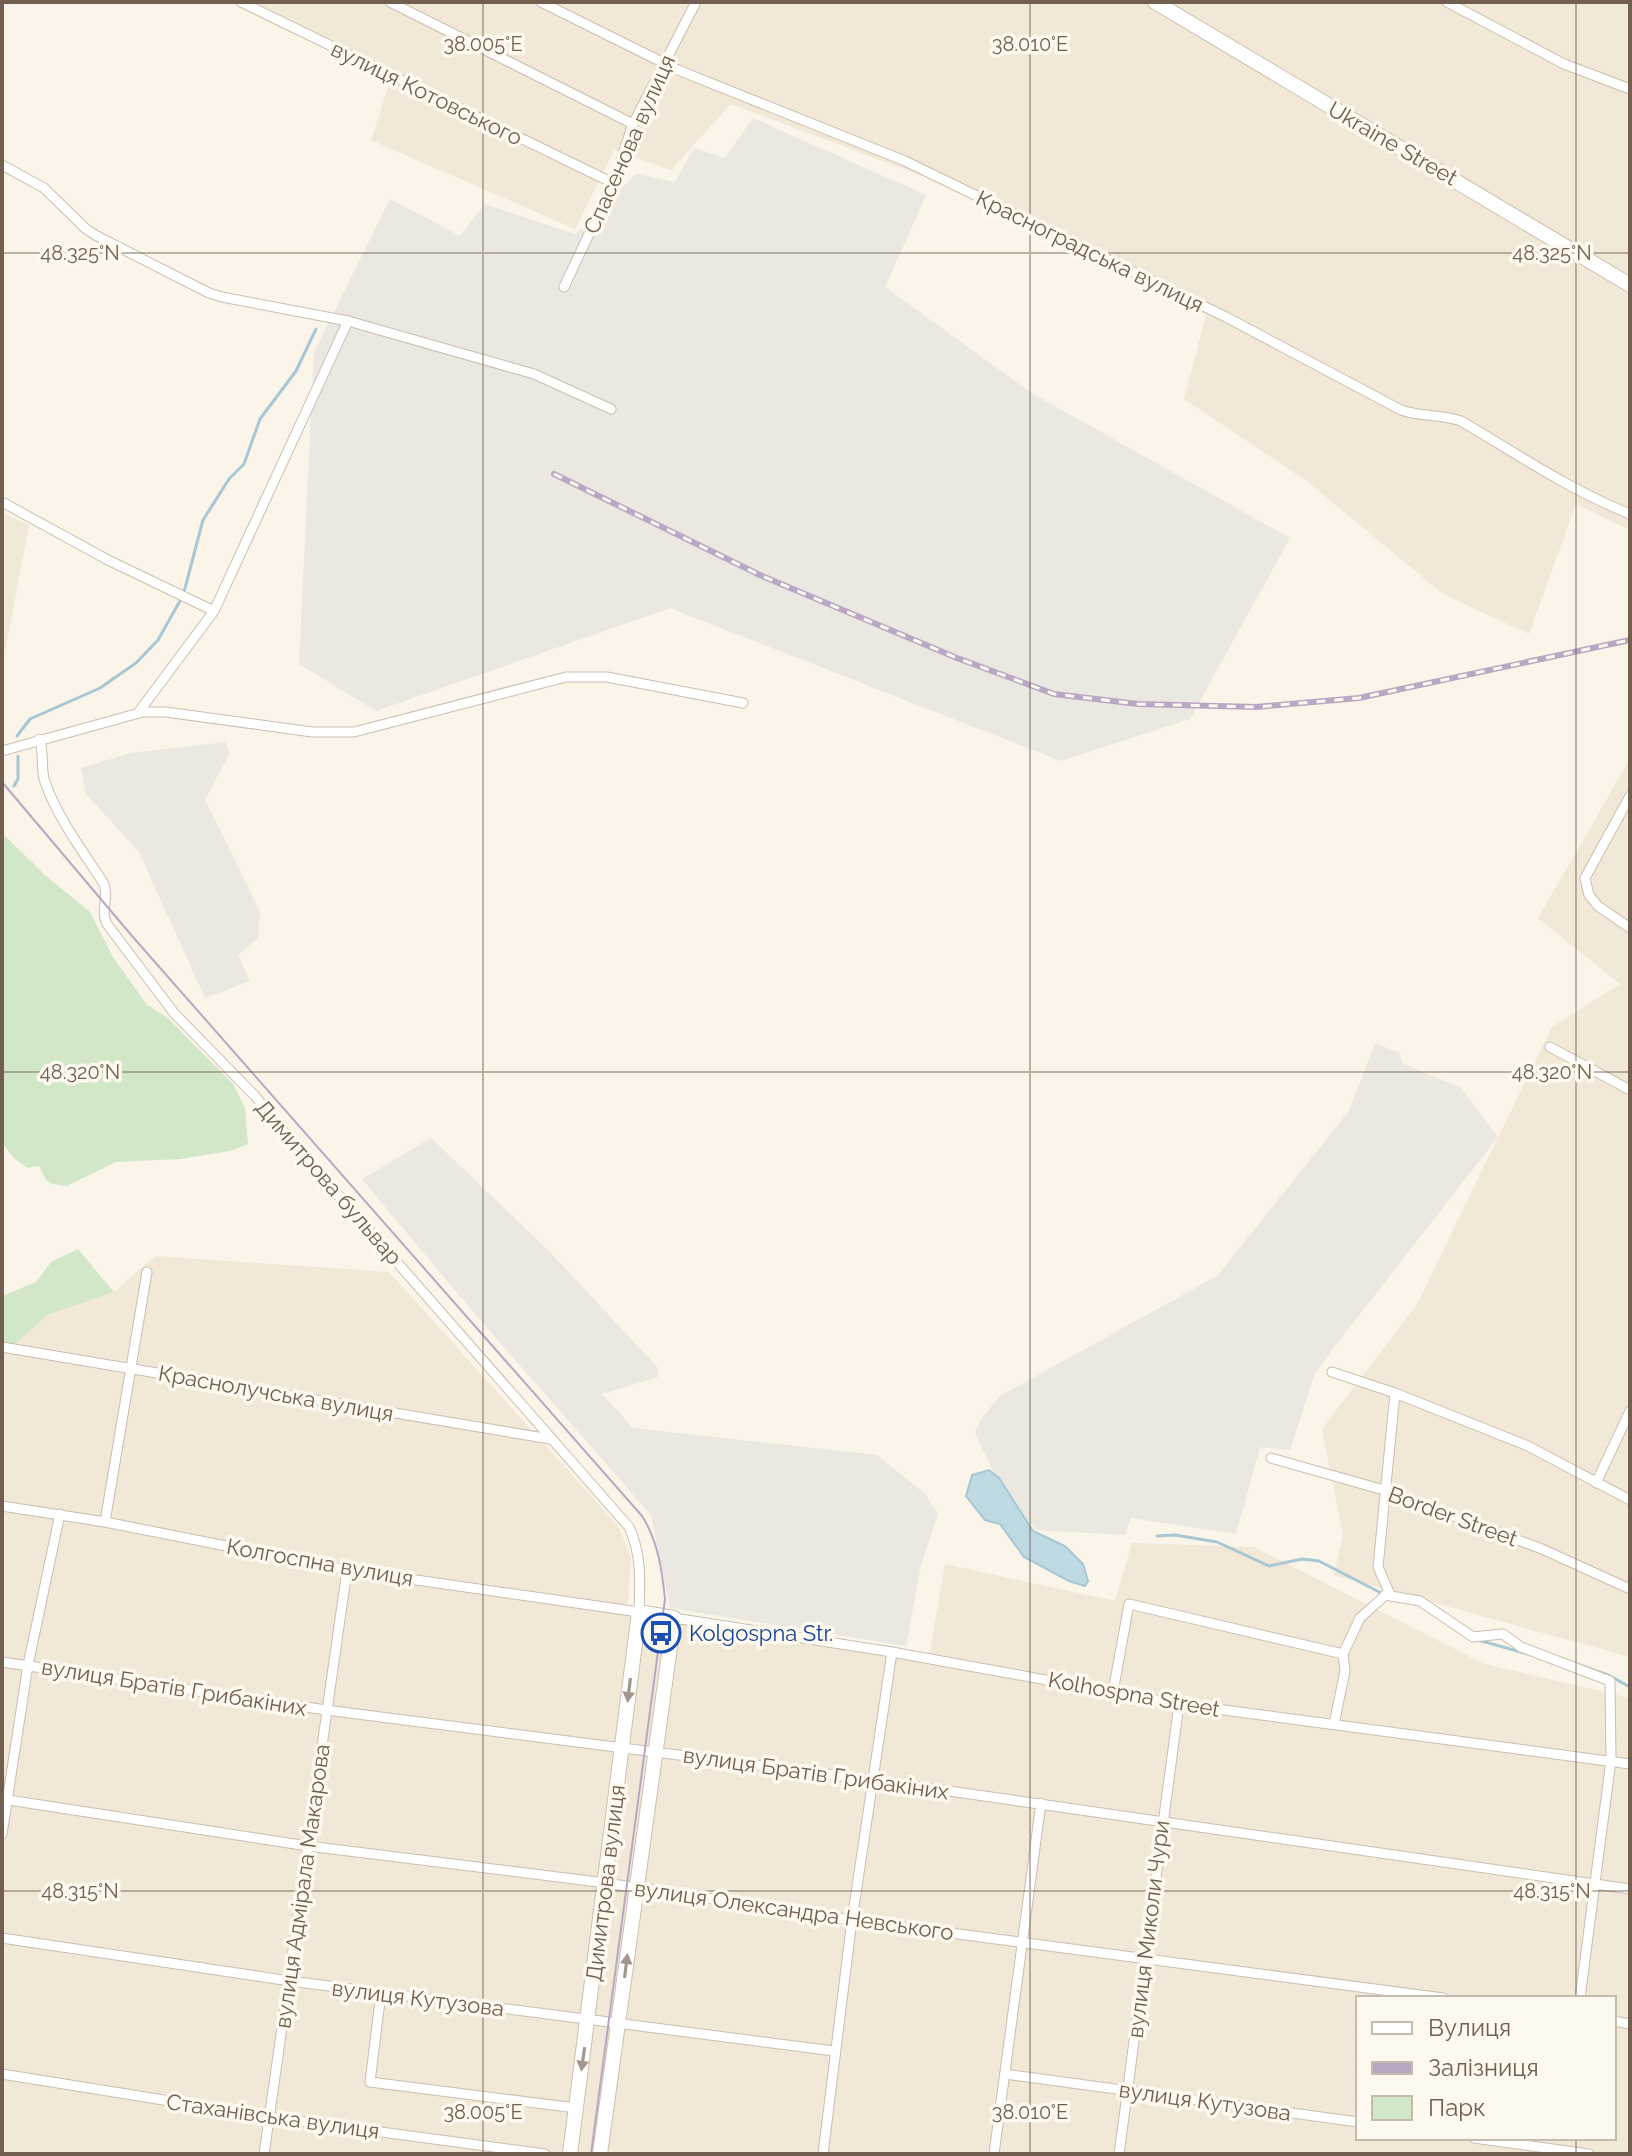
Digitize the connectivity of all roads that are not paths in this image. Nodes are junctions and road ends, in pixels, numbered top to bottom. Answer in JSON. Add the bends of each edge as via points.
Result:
{"nodes":[{"id":1,"x":241,"y":2,"type":"edge"},
{"id":2,"x":390,"y":2,"type":"edge"},
{"id":3,"x":541,"y":2,"type":"edge"},
{"id":4,"x":696,"y":2,"type":"edge"},
{"id":5,"x":1155,"y":2,"type":"edge"},
{"id":6,"x":1447,"y":2,"type":"edge"},
{"id":7,"x":664,"y":63,"type":"junction"},
{"id":8,"x":1630,"y":89,"type":"edge"},
{"id":9,"x":633,"y":124,"type":"junction"},
{"id":10,"x":2,"y":165,"type":"edge"},
{"id":11,"x":613,"y":183,"type":"junction"},
{"id":12,"x":1630,"y":285,"type":"edge"},
{"id":13,"x":564,"y":287,"type":"dead end"},
{"id":14,"x":348,"y":321,"type":"junction"},
{"id":15,"x":611,"y":409,"type":"dead end"},
{"id":16,"x":2,"y":502,"type":"edge"},
{"id":17,"x":1630,"y":514,"type":"edge"},
{"id":18,"x":214,"y":611,"type":"junction"},
{"id":19,"x":743,"y":703,"type":"dead end"},
{"id":20,"x":138,"y":713,"type":"junction"},
{"id":21,"x":39,"y":739,"type":"junction"},
{"id":22,"x":2,"y":751,"type":"edge"},
{"id":23,"x":1630,"y":796,"type":"edge"},
{"id":24,"x":1630,"y":928,"type":"edge"},
{"id":25,"x":1550,"y":1047,"type":"dead end"},
{"id":26,"x":1630,"y":1090,"type":"edge"},
{"id":27,"x":147,"y":1272,"type":"dead end"},
{"id":28,"x":2,"y":1347,"type":"edge"},
{"id":29,"x":131,"y":1368,"type":"junction"},
{"id":30,"x":1332,"y":1372,"type":"dead end"},
{"id":31,"x":1395,"y":1393,"type":"junction"},
{"id":32,"x":1630,"y":1411,"type":"edge"},
{"id":33,"x":550,"y":1439,"type":"junction"},
{"id":34,"x":1271,"y":1458,"type":"dead end"},
{"id":35,"x":1596,"y":1483,"type":"junction"},
{"id":36,"x":1384,"y":1490,"type":"junction"},
{"id":37,"x":1630,"y":1500,"type":"edge"},
{"id":38,"x":2,"y":1506,"type":"edge"},
{"id":39,"x":60,"y":1514,"type":"junction"},
{"id":40,"x":105,"y":1522,"type":"junction"},
{"id":41,"x":347,"y":1570,"type":"junction"},
{"id":42,"x":1630,"y":1589,"type":"edge"},
{"id":43,"x":1385,"y":1595,"type":"junction"},
{"id":44,"x":639,"y":1612,"type":"junction"},
{"id":45,"x":674,"y":1618,"type":"junction"},
{"id":46,"x":892,"y":1652,"type":"junction"},
{"id":47,"x":1343,"y":1654,"type":"junction"},
{"id":48,"x":2,"y":1662,"type":"edge"},
{"id":49,"x":28,"y":1665,"type":"junction"},
{"id":50,"x":1113,"y":1692,"type":"junction"},
{"id":51,"x":1179,"y":1704,"type":"junction"},
{"id":52,"x":326,"y":1710,"type":"junction"},
{"id":53,"x":1334,"y":1724,"type":"junction"},
{"id":54,"x":622,"y":1747,"type":"junction"},
{"id":55,"x":655,"y":1751,"type":"junction"},
{"id":56,"x":1611,"y":1760,"type":"junction"},
{"id":57,"x":1630,"y":1764,"type":"edge"},
{"id":58,"x":873,"y":1780,"type":"junction"},
{"id":59,"x":4,"y":1799,"type":"edge"},
{"id":60,"x":1041,"y":1803,"type":"junction"},
{"id":61,"x":1161,"y":1820,"type":"junction"},
{"id":62,"x":2,"y":1834,"type":"edge"},
{"id":63,"x":308,"y":1846,"type":"junction"},
{"id":64,"x":606,"y":1883,"type":"junction"},
{"id":65,"x":1595,"y":1884,"type":"junction"},
{"id":66,"x":635,"y":1888,"type":"junction"},
{"id":67,"x":1630,"y":1889,"type":"edge"},
{"id":68,"x":852,"y":1920,"type":"junction"},
{"id":69,"x":2,"y":1938,"type":"edge"},
{"id":70,"x":1022,"y":1942,"type":"junction"},
{"id":71,"x":1144,"y":1957,"type":"junction"},
{"id":72,"x":290,"y":1981,"type":"junction"},
{"id":73,"x":381,"y":1993,"type":"junction"},
{"id":74,"x":1428,"y":1996,"type":"edge"},
{"id":75,"x":1580,"y":1996,"type":"edge"},
{"id":76,"x":588,"y":2019,"type":"junction"},
{"id":77,"x":619,"y":2022,"type":"junction"},
{"id":78,"x":834,"y":2051,"type":"junction"},
{"id":79,"x":2,"y":2074,"type":"edge"},
{"id":80,"x":1005,"y":2074,"type":"junction"},
{"id":81,"x":1127,"y":2090,"type":"junction"},
{"id":82,"x":576,"y":2108,"type":"junction"},
{"id":83,"x":269,"y":2117,"type":"junction"},
{"id":84,"x":1356,"y":2122,"type":"edge"},
{"id":85,"x":1486,"y":2140,"type":"edge"},
{"id":86,"x":1560,"y":2152,"type":"edge"},
{"id":87,"x":264,"y":2154,"type":"edge"},
{"id":88,"x":545,"y":2154,"type":"edge"},
{"id":89,"x":570,"y":2154,"type":"edge"},
{"id":90,"x":600,"y":2154,"type":"edge"},
{"id":91,"x":823,"y":2154,"type":"edge"},
{"id":92,"x":994,"y":2154,"type":"edge"},
{"id":93,"x":1119,"y":2154,"type":"edge"},
{"id":94,"x":1589,"y":2154,"type":"edge"}],
"edges":[{"from":1,"to":11,"type":"street","name":"вулиця Котовського"},
{"from":2,"to":9,"type":"street"},
{"from":3,"to":7,"type":"street","name":"Красноградська вулиця"},
{"from":4,"to":7,"type":"street","name":"Спасенова вулиця"},
{"from":5,"to":12,"type":"street","name":"Ukraine Street"},
{"from":6,"to":8,"type":"street","via":[[1564,64]]},
{"from":7,"to":9,"type":"street","name":"Спасенова вулиця"},
{"from":7,"to":17,"type":"street","name":"Красноградська вулиця","via":[[905,161],[1226,317],[1401,410],[1461,421],[1576,489]]},
{"from":9,"to":11,"type":"street","name":"Спасенова вулиця"},
{"from":10,"to":14,"type":"street","via":[[44,188],[97,236],[209,293]]},
{"from":11,"to":13,"type":"street","name":"Спасенова вулиця"},
{"from":14,"to":15,"type":"street","via":[[534,374]]},
{"from":14,"to":18,"type":"street"},
{"from":16,"to":18,"type":"street"},
{"from":18,"to":20,"type":"street"},
{"from":19,"to":20,"type":"street","via":[[607,677],[566,677],[354,732]]},
{"from":20,"to":21,"type":"street"},
{"from":21,"to":22,"type":"street"},
{"from":21,"to":33,"type":"street","name":"Димитрова бульвар","via":[[43,774],[58,812],[104,884],[107,924],[174,1013],[255,1096]]},
{"from":23,"to":24,"type":"street","via":[[1585,878],[1598,906]]},
{"from":25,"to":26,"type":"street"},
{"from":27,"to":29,"type":"street"},
{"from":28,"to":29,"type":"street","name":"Краснолучська вулиця"},
{"from":29,"to":33,"type":"street","name":"Краснолучська вулиця"},
{"from":29,"to":40,"type":"street"},
{"from":30,"to":31,"type":"street"},
{"from":31,"to":35,"type":"street","via":[[1528,1446]]},
{"from":31,"to":36,"type":"street"},
{"from":32,"to":35,"type":"street"},
{"from":33,"to":44,"type":"street","name":"Димитрова бульвар","via":[[629,1527],[639,1561]]},
{"from":34,"to":36,"type":"street","name":"Border Street"},
{"from":35,"to":37,"type":"street"},
{"from":36,"to":42,"type":"street","name":"Border Street","via":[[1542,1549]]},
{"from":36,"to":43,"type":"street","via":[[1378,1567],[1389,1592]]},
{"from":38,"to":39,"type":"street","name":"Колгоспна вулиця"},
{"from":39,"to":40,"type":"street","name":"Колгоспна вулиця"},
{"from":39,"to":49,"type":"street"},
{"from":40,"to":41,"type":"street","name":"Колгоспна вулиця"},
{"from":41,"to":44,"type":"street","name":"Колгоспна вулиця"},
{"from":41,"to":52,"type":"street","name":"вулиця Адмірала Макарова"},
{"from":43,"to":47,"type":"street","via":[[1360,1618]]},
{"from":43,"to":56,"type":"street","via":[[1420,1601],[1473,1637],[1503,1634],[1521,1647],[1610,1681]]},
{"from":44,"to":45,"type":"street","name":"Kolhospna Street"},
{"from":44,"to":54,"type":"street","name":"Димитрова вулиця","one_way":true},
{"from":45,"to":46,"type":"street","name":"Kolhospna Street"},
{"from":45,"to":55,"type":"street","name":"Димитрова вулиця"},
{"from":46,"to":50,"type":"street","name":"Kolhospna Street"},
{"from":46,"to":58,"type":"street"},
{"from":47,"to":50,"type":"street","via":[[1129,1604]]},
{"from":47,"to":53,"type":"street","via":[[1345,1671]]},
{"from":48,"to":49,"type":"street","name":"вулиця Братів Грибакіних"},
{"from":49,"to":52,"type":"street","name":"вулиця Братів Грибакіних"},
{"from":49,"to":59,"type":"street"},
{"from":50,"to":51,"type":"street","name":"Kolhospna Street"},
{"from":51,"to":53,"type":"street","name":"Kolhospna Street"},
{"from":51,"to":61,"type":"street","name":"вулиця Миколи Чури"},
{"from":52,"to":54,"type":"street","name":"вулиця Братів Грибакіних"},
{"from":52,"to":63,"type":"street","name":"вулиця Адмірала Макарова"},
{"from":53,"to":56,"type":"street","name":"Kolhospna Street"},
{"from":54,"to":55,"type":"street","name":"вулиця Братів Грибакіних"},
{"from":54,"to":64,"type":"street","name":"Димитрова вулиця"},
{"from":55,"to":58,"type":"street","name":"вулиця Братів Грибакіних"},
{"from":55,"to":66,"type":"street","name":"Димитрова вулиця"},
{"from":56,"to":57,"type":"street","name":"Kolhospna Street"},
{"from":56,"to":65,"type":"street"},
{"from":58,"to":60,"type":"street","name":"вулиця Братів Грибакіних"},
{"from":58,"to":68,"type":"street"},
{"from":59,"to":62,"type":"street"},
{"from":59,"to":63,"type":"street","name":"вулиця Олександра Невського"},
{"from":60,"to":61,"type":"street","name":"вулиця Братів Грибакіних"},
{"from":60,"to":70,"type":"street"},
{"from":61,"to":65,"type":"street","name":"вулиця Братів Грибакіних"},
{"from":61,"to":71,"type":"street","name":"вулиця Миколи Чури"},
{"from":63,"to":64,"type":"street","name":"вулиця Олександра Невського"},
{"from":63,"to":72,"type":"street","name":"вулиця Адмірала Макарова"},
{"from":64,"to":66,"type":"street","name":"вулиця Олександра Невського"},
{"from":64,"to":76,"type":"street","name":"Димитрова вулиця"},
{"from":65,"to":67,"type":"street","name":"вулиця Братів Грибакіних"},
{"from":65,"to":75,"type":"street"},
{"from":66,"to":68,"type":"street","name":"вулиця Олександра Невського"},
{"from":77,"to":66,"type":"street","name":"Димитрова вулиця","one_way":true},
{"from":68,"to":70,"type":"street","name":"вулиця Олександра Невського"},
{"from":68,"to":78,"type":"street"},
{"from":69,"to":72,"type":"street","name":"вулиця Кутузова"},
{"from":70,"to":71,"type":"street","name":"вулиця Олександра Невського"},
{"from":70,"to":80,"type":"street"},
{"from":71,"to":74,"type":"street","name":"вулиця Олександра Невського"},
{"from":71,"to":81,"type":"street","name":"вулиця Миколи Чури"},
{"from":72,"to":73,"type":"street","name":"вулиця Кутузова"},
{"from":72,"to":83,"type":"street","name":"вулиця Адмірала Макарова"},
{"from":73,"to":76,"type":"street","name":"вулиця Кутузова"},
{"from":73,"to":82,"type":"street","via":[[370,2082]]},
{"from":76,"to":77,"type":"street","name":"вулиця Кутузова"},
{"from":76,"to":82,"type":"street","name":"Димитрова вулиця","one_way":true},
{"from":77,"to":78,"type":"street","name":"вулиця Кутузова"},
{"from":77,"to":90,"type":"street","name":"Димитрова вулиця"},
{"from":78,"to":91,"type":"street"},
{"from":79,"to":83,"type":"street","name":"Стаханівська вулиця"},
{"from":80,"to":81,"type":"street","name":"вулиця Кутузова"},
{"from":80,"to":92,"type":"street"},
{"from":81,"to":84,"type":"street","name":"вулиця Кутузова"},
{"from":81,"to":93,"type":"street","name":"вулиця Миколи Чури"},
{"from":82,"to":89,"type":"street","name":"Димитрова вулиця"},
{"from":83,"to":87,"type":"street","name":"вулиця Адмірала Макарова"},
{"from":83,"to":88,"type":"street","name":"Стаханівська вулиця"},
{"from":85,"to":86,"type":"street"},
{"from":86,"to":94,"type":"street"}]}
